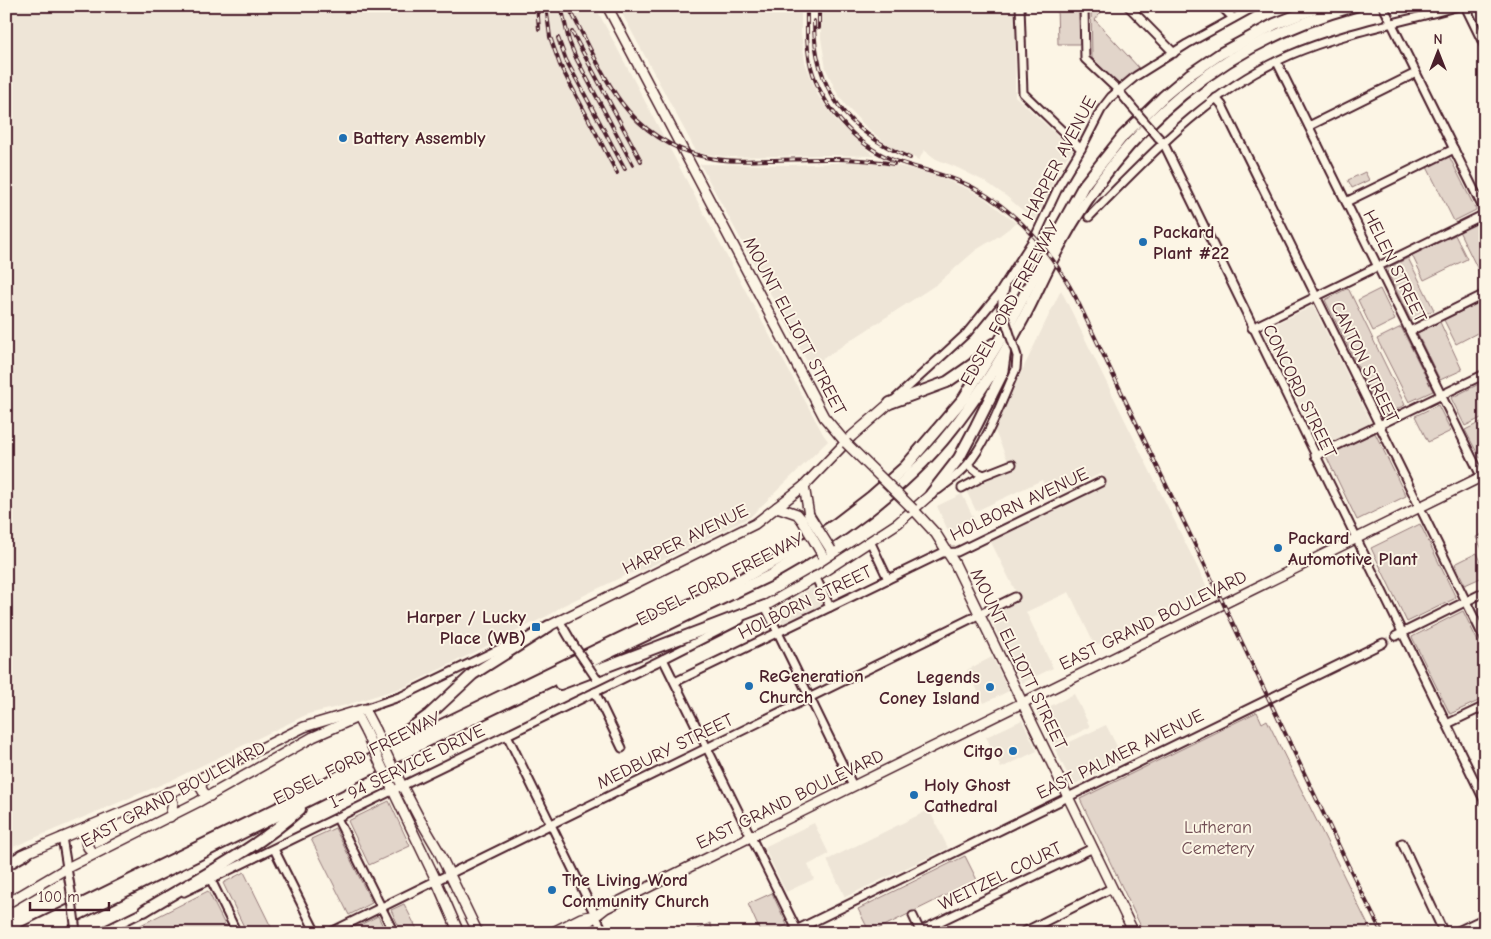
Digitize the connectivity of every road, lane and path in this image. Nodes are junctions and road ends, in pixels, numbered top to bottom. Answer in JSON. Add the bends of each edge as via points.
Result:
{"nodes":[{"id":1,"x":607,"y":6,"type":"edge"},
{"id":2,"x":1020,"y":6,"type":"edge"},
{"id":3,"x":1084,"y":6,"type":"edge"},
{"id":4,"x":1128,"y":6,"type":"edge"},
{"id":5,"x":1221,"y":6,"type":"edge"},
{"id":6,"x":1256,"y":6,"type":"edge"},
{"id":7,"x":1321,"y":6,"type":"edge"},
{"id":8,"x":1355,"y":6,"type":"edge"},
{"id":9,"x":1384,"y":6,"type":"edge"},
{"id":10,"x":1459,"y":6,"type":"edge"},
{"id":11,"x":1465,"y":6,"type":"edge"},
{"id":12,"x":1233,"y":18,"type":"junction"},
{"id":13,"x":1392,"y":24,"type":"junction"},
{"id":14,"x":1485,"y":46,"type":"edge"},
{"id":15,"x":1174,"y":53,"type":"junction"},
{"id":16,"x":1277,"y":62,"type":"junction"},
{"id":17,"x":1416,"y":73,"type":"junction"},
{"id":18,"x":1118,"y":90,"type":"junction"},
{"id":19,"x":1216,"y":98,"type":"junction"},
{"id":20,"x":1309,"y":126,"type":"junction"},
{"id":21,"x":1160,"y":140,"type":"junction"},
{"id":22,"x":1454,"y":149,"type":"junction"},
{"id":23,"x":1081,"y":150,"type":"junction"},
{"id":24,"x":1346,"y":202,"type":"junction"},
{"id":25,"x":1485,"y":213,"type":"edge"},
{"id":26,"x":1089,"y":217,"type":"dead end"},
{"id":27,"x":1378,"y":266,"type":"junction"},
{"id":28,"x":1008,"y":280,"type":"junction"},
{"id":29,"x":1485,"y":294,"type":"edge"},
{"id":30,"x":1316,"y":297,"type":"junction"},
{"id":31,"x":989,"y":307,"type":"junction"},
{"id":32,"x":1002,"y":310,"type":"junction"},
{"id":33,"x":1252,"y":328,"type":"junction"},
{"id":34,"x":1007,"y":329,"type":"junction"},
{"id":35,"x":1410,"y":331,"type":"junction"},
{"id":36,"x":1006,"y":348,"type":"junction"},
{"id":37,"x":1485,"y":374,"type":"edge"},
{"id":38,"x":1441,"y":395,"type":"junction"},
{"id":39,"x":890,"y":403,"type":"junction"},
{"id":40,"x":1379,"y":425,"type":"junction"},
{"id":41,"x":846,"y":444,"type":"junction"},
{"id":42,"x":1315,"y":456,"type":"junction"},
{"id":43,"x":968,"y":464,"type":"junction"},
{"id":44,"x":1012,"y":464,"type":"dead end"},
{"id":45,"x":983,"y":475,"type":"junction"},
{"id":46,"x":1484,"y":478,"type":"edge"},
{"id":47,"x":1102,"y":482,"type":"dead end"},
{"id":48,"x":804,"y":486,"type":"junction"},
{"id":49,"x":962,"y":488,"type":"dead end"},
{"id":50,"x":931,"y":494,"type":"junction"},
{"id":51,"x":777,"y":507,"type":"junction"},
{"id":52,"x":1420,"y":507,"type":"junction"},
{"id":53,"x":913,"y":509,"type":"junction"},
{"id":54,"x":806,"y":518,"type":"junction"},
{"id":55,"x":1357,"y":538,"type":"junction"},
{"id":56,"x":870,"y":542,"type":"junction"},
{"id":57,"x":827,"y":553,"type":"junction"},
{"id":58,"x":948,"y":553,"type":"junction"},
{"id":59,"x":844,"y":558,"type":"junction"},
{"id":60,"x":816,"y":576,"type":"junction"},
{"id":61,"x":888,"y":579,"type":"junction"},
{"id":62,"x":1485,"y":592,"type":"edge"},
{"id":63,"x":1015,"y":597,"type":"dead end"},
{"id":64,"x":1466,"y":602,"type":"junction"},
{"id":65,"x":765,"y":606,"type":"junction"},
{"id":66,"x":830,"y":607,"type":"junction"},
{"id":67,"x":979,"y":614,"type":"junction"},
{"id":68,"x":554,"y":623,"type":"junction"},
{"id":69,"x":778,"y":632,"type":"junction"},
{"id":70,"x":1399,"y":635,"type":"junction"},
{"id":71,"x":1485,"y":640,"type":"edge"},
{"id":72,"x":1383,"y":643,"type":"tunnel mouth"},
{"id":73,"x":663,"y":659,"type":"junction"},
{"id":74,"x":675,"y":682,"type":"junction"},
{"id":75,"x":604,"y":688,"type":"junction"},
{"id":76,"x":595,"y":692,"type":"junction"},
{"id":77,"x":809,"y":697,"type":"junction"},
{"id":78,"x":1022,"y":702,"type":"junction"},
{"id":79,"x":1485,"y":706,"type":"edge"},
{"id":80,"x":364,"y":709,"type":"junction"},
{"id":81,"x":488,"y":711,"type":"junction"},
{"id":82,"x":356,"y":714,"type":"junction"},
{"id":83,"x":1447,"y":724,"type":"junction"},
{"id":84,"x":370,"y":732,"type":"junction"},
{"id":85,"x":507,"y":735,"type":"junction"},
{"id":86,"x":707,"y":747,"type":"junction"},
{"id":87,"x":622,"y":748,"type":"dead end"},
{"id":88,"x":364,"y":764,"type":"junction"},
{"id":89,"x":391,"y":774,"type":"junction"},
{"id":90,"x":203,"y":777,"type":"junction"},
{"id":91,"x":402,"y":786,"type":"junction"},
{"id":92,"x":853,"y":786,"type":"junction"},
{"id":93,"x":393,"y":790,"type":"junction"},
{"id":94,"x":168,"y":792,"type":"junction"},
{"id":95,"x":210,"y":796,"type":"junction"},
{"id":96,"x":1068,"y":796,"type":"junction"},
{"id":97,"x":308,"y":801,"type":"junction"},
{"id":98,"x":1485,"y":802,"type":"edge"},
{"id":99,"x":170,"y":817,"type":"junction"},
{"id":100,"x":337,"y":818,"type":"junction"},
{"id":101,"x":92,"y":824,"type":"junction"},
{"id":102,"x":550,"y":824,"type":"junction"},
{"id":103,"x":750,"y":836,"type":"junction"},
{"id":104,"x":62,"y":837,"type":"junction"},
{"id":105,"x":1402,"y":843,"type":"dead end"},
{"id":106,"x":1092,"y":848,"type":"junction"},
{"id":107,"x":274,"y":849,"type":"junction"},
{"id":108,"x":27,"y":853,"type":"joint"},
{"id":109,"x":96,"y":853,"type":"junction"},
{"id":110,"x":6,"y":863,"type":"edge"},
{"id":111,"x":67,"y":868,"type":"junction"},
{"id":112,"x":450,"y":873,"type":"junction"},
{"id":113,"x":211,"y":880,"type":"junction"},
{"id":114,"x":436,"y":880,"type":"junction"},
{"id":115,"x":1112,"y":888,"type":"junction"},
{"id":116,"x":6,"y":904,"type":"edge"},
{"id":117,"x":382,"y":907,"type":"junction"},
{"id":118,"x":465,"y":908,"type":"junction"},
{"id":119,"x":144,"y":911,"type":"junction"},
{"id":120,"x":595,"y":915,"type":"junction"},
{"id":121,"x":913,"y":916,"type":"dead end"},
{"id":122,"x":1485,"y":918,"type":"edge"},
{"id":123,"x":76,"y":932,"type":"edge"},
{"id":124,"x":795,"y":932,"type":"edge"},
{"id":125,"x":921,"y":932,"type":"edge"},
{"id":126,"x":24,"y":933,"type":"edge"},
{"id":127,"x":41,"y":933,"type":"edge"},
{"id":128,"x":100,"y":933,"type":"edge"},
{"id":129,"x":237,"y":933,"type":"edge"},
{"id":130,"x":316,"y":933,"type":"edge"},
{"id":131,"x":329,"y":933,"type":"edge"},
{"id":132,"x":394,"y":933,"type":"edge"},
{"id":133,"x":459,"y":933,"type":"edge"},
{"id":134,"x":472,"y":933,"type":"edge"},
{"id":135,"x":478,"y":933,"type":"edge"},
{"id":136,"x":551,"y":933,"type":"edge"},
{"id":137,"x":571,"y":933,"type":"edge"},
{"id":138,"x":604,"y":933,"type":"edge"},
{"id":139,"x":1022,"y":933,"type":"edge"},
{"id":140,"x":1134,"y":933,"type":"edge"},
{"id":141,"x":1444,"y":933,"type":"edge"},
{"id":142,"x":1454,"y":933,"type":"edge"}],
"edges":[{"from":1,"to":41,"type":"main road","name":"MOUNT ELLIOTT STREET","via":[[824,417]]},
{"from":2,"to":23,"type":"street","via":[[1023,93]]},
{"from":3,"to":18,"type":"street","name":"CONCORD STREET","via":[[1085,59]]},
{"from":4,"to":15,"type":"street"},
{"from":5,"to":12,"type":"street"},
{"from":6,"to":12,"type":"street","name":"HARPER AVENUE"},
{"from":7,"to":34,"type":"highway","name":"EDSEL FORD FREEWAY","via":[[1268,27],[1220,54],[1164,96],[1123,136],[1084,186]]},
{"from":8,"to":36,"type":"highway","name":"EDSEL FORD FREEWAY","via":[[1300,24],[1252,47],[1208,74],[1160,113],[1125,148],[1101,179],[1059,247]]},
{"from":9,"to":13,"type":"street"},
{"from":10,"to":13,"type":"street"},
{"from":11,"to":14,"type":"street"},
{"from":12,"to":15,"type":"street","name":"HARPER AVENUE"},
{"from":13,"to":16,"type":"street","via":[[1320,44]]},
{"from":13,"to":17,"type":"street"},
{"from":15,"to":18,"type":"street","name":"HARPER AVENUE"},
{"from":16,"to":19,"type":"street"},
{"from":16,"to":20,"type":"street","name":"HELEN STREET"},
{"from":17,"to":20,"type":"street"},
{"from":17,"to":22,"type":"street"},
{"from":18,"to":21,"type":"street","name":"CONCORD STREET","bridge":true},
{"from":18,"to":23,"type":"street","name":"HARPER AVENUE","via":[[1101,110]]},
{"from":19,"to":21,"type":"street"},
{"from":19,"to":30,"type":"street","name":"CANTON STREET"},
{"from":20,"to":24,"type":"street","name":"HELEN STREET"},
{"from":21,"to":26,"type":"street"},
{"from":21,"to":33,"type":"street","name":"CONCORD STREET"},
{"from":22,"to":24,"type":"street"},
{"from":22,"to":25,"type":"street"},
{"from":23,"to":28,"type":"street","name":"HARPER AVENUE"},
{"from":24,"to":27,"type":"street","name":"HELEN STREET"},
{"from":25,"to":27,"type":"street"},
{"from":27,"to":30,"type":"street"},
{"from":27,"to":35,"type":"street","name":"HELEN STREET"},
{"from":28,"to":31,"type":"street","name":"HARPER AVENUE"},
{"from":28,"to":32,"type":"street","name":"HARPER AVENUE"},
{"from":29,"to":35,"type":"street"},
{"from":30,"to":33,"type":"street"},
{"from":30,"to":40,"type":"street","name":"CANTON STREET"},
{"from":31,"to":32,"type":"street","via":[[996,305]]},
{"from":31,"to":39,"type":"street","name":"HARPER AVENUE","via":[[967,333]]},
{"from":32,"to":43,"type":"street","name":"HARPER AVENUE","bridge":true,"via":[[1017,356],[1016,369],[981,444]]},
{"from":33,"to":42,"type":"street","name":"CONCORD STREET"},
{"from":34,"to":39,"type":"highway","via":[[973,364],[946,382]]},
{"from":34,"to":88,"type":"highway","name":"EDSEL FORD FREEWAY","via":[[964,398],[918,452],[871,497],[836,524],[730,585]]},
{"from":35,"to":38,"type":"street","name":"HELEN STREET"},
{"from":36,"to":50,"type":"highway","via":[[1002,374],[976,426],[959,458]]},
{"from":36,"to":81,"type":"highway","name":"EDSEL FORD FREEWAY","via":[[949,434],[918,467],[837,534],[768,576]]},
{"from":37,"to":38,"type":"street"},
{"from":38,"to":40,"type":"street"},
{"from":38,"to":46,"type":"street","name":"HELEN STREET"},
{"from":39,"to":41,"type":"main road","name":"HARPER AVENUE"},
{"from":40,"to":42,"type":"street"},
{"from":40,"to":52,"type":"street","name":"CANTON STREET"},
{"from":41,"to":48,"type":"main road","name":"HARPER AVENUE"},
{"from":41,"to":53,"type":"main road","name":"MOUNT ELLIOTT STREET","bridge":true},
{"from":42,"to":55,"type":"street","name":"CONCORD STREET"},
{"from":43,"to":45,"type":"street"},
{"from":43,"to":50,"type":"street","name":"HARPER AVENUE","via":[[956,477]]},
{"from":44,"to":45,"type":"street"},
{"from":45,"to":49,"type":"street"},
{"from":46,"to":52,"type":"main road","name":"EAST GRAND BOULEVARD"},
{"from":47,"to":58,"type":"street","name":"HOLBORN AVENUE","via":[[957,552]]},
{"from":48,"to":51,"type":"main road","name":"HARPER AVENUE"},
{"from":48,"to":54,"type":"main road"},
{"from":50,"to":53,"type":"main road","name":"HARPER AVENUE"},
{"from":51,"to":54,"type":"main road"},
{"from":51,"to":68,"type":"main road","name":"HARPER AVENUE","via":[[755,524],[718,544]]},
{"from":52,"to":55,"type":"main road","name":"EAST GRAND BOULEVARD"},
{"from":52,"to":64,"type":"street","name":"CANTON STREET"},
{"from":53,"to":56,"type":"main road","name":"HARPER AVENUE"},
{"from":53,"to":58,"type":"main road","name":"MOUNT ELLIOTT STREET"},
{"from":54,"to":57,"type":"main road","bridge":true},
{"from":55,"to":70,"type":"street","name":"CONCORD STREET"},
{"from":55,"to":78,"type":"main road","name":"EAST GRAND BOULEVARD"},
{"from":56,"to":59,"type":"main road"},
{"from":56,"to":61,"type":"street"},
{"from":57,"to":59,"type":"main road"},
{"from":57,"to":60,"type":"main road"},
{"from":58,"to":61,"type":"street","name":"HOLBORN STREET"},
{"from":58,"to":67,"type":"main road","name":"MOUNT ELLIOTT STREET"},
{"from":59,"to":60,"type":"main road"},
{"from":60,"to":65,"type":"main road"},
{"from":60,"to":66,"type":"street"},
{"from":61,"to":66,"type":"street","name":"HOLBORN STREET"},
{"from":62,"to":64,"type":"street"},
{"from":63,"to":67,"type":"street","name":"MEDBURY STREET"},
{"from":64,"to":70,"type":"street"},
{"from":64,"to":71,"type":"street","name":"CANTON STREET"},
{"from":65,"to":69,"type":"street"},
{"from":65,"to":73,"type":"street"},
{"from":65,"to":81,"type":"highway"},
{"from":66,"to":69,"type":"street","name":"HOLBORN STREET"},
{"from":67,"to":77,"type":"street","name":"MEDBURY STREET"},
{"from":67,"to":78,"type":"main road","name":"MOUNT ELLIOTT STREET"},
{"from":68,"to":75,"type":"street","bridge":true},
{"from":68,"to":80,"type":"street","name":"HARPER AVENUE","via":[[408,693]]},
{"from":68,"to":88,"type":"highway","via":[[473,674],[429,715]]},
{"from":69,"to":74,"type":"street","name":"HOLBORN STREET"},
{"from":69,"to":77,"type":"street"},
{"from":70,"to":83,"type":"street","name":"CONCORD STREET"},
{"from":72,"to":96,"type":"street","name":"EAST PALMER AVENUE"},
{"from":73,"to":74,"type":"street"},
{"from":73,"to":75,"type":"street"},
{"from":74,"to":86,"type":"street"},
{"from":75,"to":76,"type":"street"},
{"from":76,"to":85,"type":"street","name":"I- 94 SERVICE DRIVE"},
{"from":76,"to":87,"type":"street"},
{"from":77,"to":86,"type":"street","name":"MEDBURY STREET"},
{"from":77,"to":92,"type":"street"},
{"from":78,"to":92,"type":"main road","name":"EAST GRAND BOULEVARD"},
{"from":78,"to":96,"type":"main road","name":"MOUNT ELLIOTT STREET"},
{"from":79,"to":83,"type":"street"},
{"from":80,"to":82,"type":"main road","name":"EAST GRAND BOULEVARD"},
{"from":80,"to":84,"type":"main road"},
{"from":81,"to":97,"type":"highway","name":"EDSEL FORD FREEWAY"},
{"from":82,"to":84,"type":"main road"},
{"from":82,"to":90,"type":"main road","name":"EAST GRAND BOULEVARD","via":[[311,725]]},
{"from":82,"to":95,"type":"main road","name":"EAST GRAND BOULEVARD"},
{"from":83,"to":98,"type":"street","name":"CONCORD STREET"},
{"from":84,"to":89,"type":"main road","bridge":true},
{"from":85,"to":91,"type":"street","name":"I- 94 SERVICE DRIVE"},
{"from":85,"to":102,"type":"street"},
{"from":86,"to":102,"type":"street","name":"MEDBURY STREET"},
{"from":86,"to":103,"type":"street"},
{"from":88,"to":126,"type":"highway","name":"EDSEL FORD FREEWAY"},
{"from":89,"to":91,"type":"main road"},
{"from":89,"to":93,"type":"main road"},
{"from":90,"to":94,"type":"main road","name":"EAST GRAND BOULEVARD"},
{"from":90,"to":95,"type":"main road","via":[[202,791]]},
{"from":91,"to":93,"type":"street","name":"I- 94 SERVICE DRIVE"},
{"from":91,"to":112,"type":"main road"},
{"from":92,"to":103,"type":"main road","name":"EAST GRAND BOULEVARD"},
{"from":93,"to":100,"type":"street","name":"I- 94 SERVICE DRIVE"},
{"from":93,"to":114,"type":"main road"},
{"from":94,"to":99,"type":"main road","via":[[173,803]]},
{"from":94,"to":101,"type":"main road","name":"EAST GRAND BOULEVARD"},
{"from":95,"to":99,"type":"main road","name":"EAST GRAND BOULEVARD"},
{"from":96,"to":106,"type":"main road","name":"MOUNT ELLIOTT STREET"},
{"from":96,"to":124,"type":"street","name":"EAST PALMER AVENUE"},
{"from":97,"to":119,"type":"highway","via":[[248,848]]},
{"from":97,"to":127,"type":"highway","name":"EDSEL FORD FREEWAY"},
{"from":99,"to":109,"type":"main road","name":"EAST GRAND BOULEVARD"},
{"from":100,"to":107,"type":"street","name":"I- 94 SERVICE DRIVE"},
{"from":100,"to":117,"type":"street"},
{"from":101,"to":104,"type":"main road","name":"EAST GRAND BOULEVARD"},
{"from":101,"to":109,"type":"main road","via":[[86,841],[87,847]]},
{"from":102,"to":112,"type":"street","name":"MEDBURY STREET"},
{"from":102,"to":120,"type":"street"},
{"from":103,"to":120,"type":"main road","name":"EAST GRAND BOULEVARD"},
{"from":103,"to":124,"type":"street"},
{"from":104,"to":108,"type":"main road","name":"EAST GRAND BOULEVARD"},
{"from":104,"to":111,"type":"street"},
{"from":105,"to":141,"type":"street"},
{"from":106,"to":115,"type":"main road","name":"MOUNT ELLIOTT STREET"},
{"from":106,"to":125,"type":"street","name":"WEITZEL COURT"},
{"from":107,"to":113,"type":"street"},
{"from":107,"to":130,"type":"street"},
{"from":108,"to":110,"type":"highway"},
{"from":109,"to":111,"type":"main road","name":"EAST GRAND BOULEVARD"},
{"from":111,"to":116,"type":"main road","name":"EAST GRAND BOULEVARD"},
{"from":111,"to":123,"type":"street","bridge":true},
{"from":112,"to":114,"type":"street","name":"MEDBURY STREET"},
{"from":112,"to":118,"type":"main road"},
{"from":113,"to":119,"type":"street"},
{"from":113,"to":129,"type":"street"},
{"from":114,"to":117,"type":"street","name":"MEDBURY STREET"},
{"from":114,"to":133,"type":"main road"},
{"from":115,"to":139,"type":"street"},
{"from":115,"to":140,"type":"main road","name":"MOUNT ELLIOTT STREET"},
{"from":117,"to":131,"type":"street","name":"MEDBURY STREET"},
{"from":117,"to":132,"type":"street"},
{"from":118,"to":134,"type":"main road"},
{"from":118,"to":135,"type":"main road"},
{"from":119,"to":128,"type":"street"},
{"from":120,"to":136,"type":"main road","name":"EAST GRAND BOULEVARD","via":[[581,918]]},
{"from":120,"to":137,"type":"main road","name":"EAST GRAND BOULEVARD"},
{"from":120,"to":138,"type":"street"},
{"from":121,"to":125,"type":"street"},
{"from":122,"to":142,"type":"street"}]}
